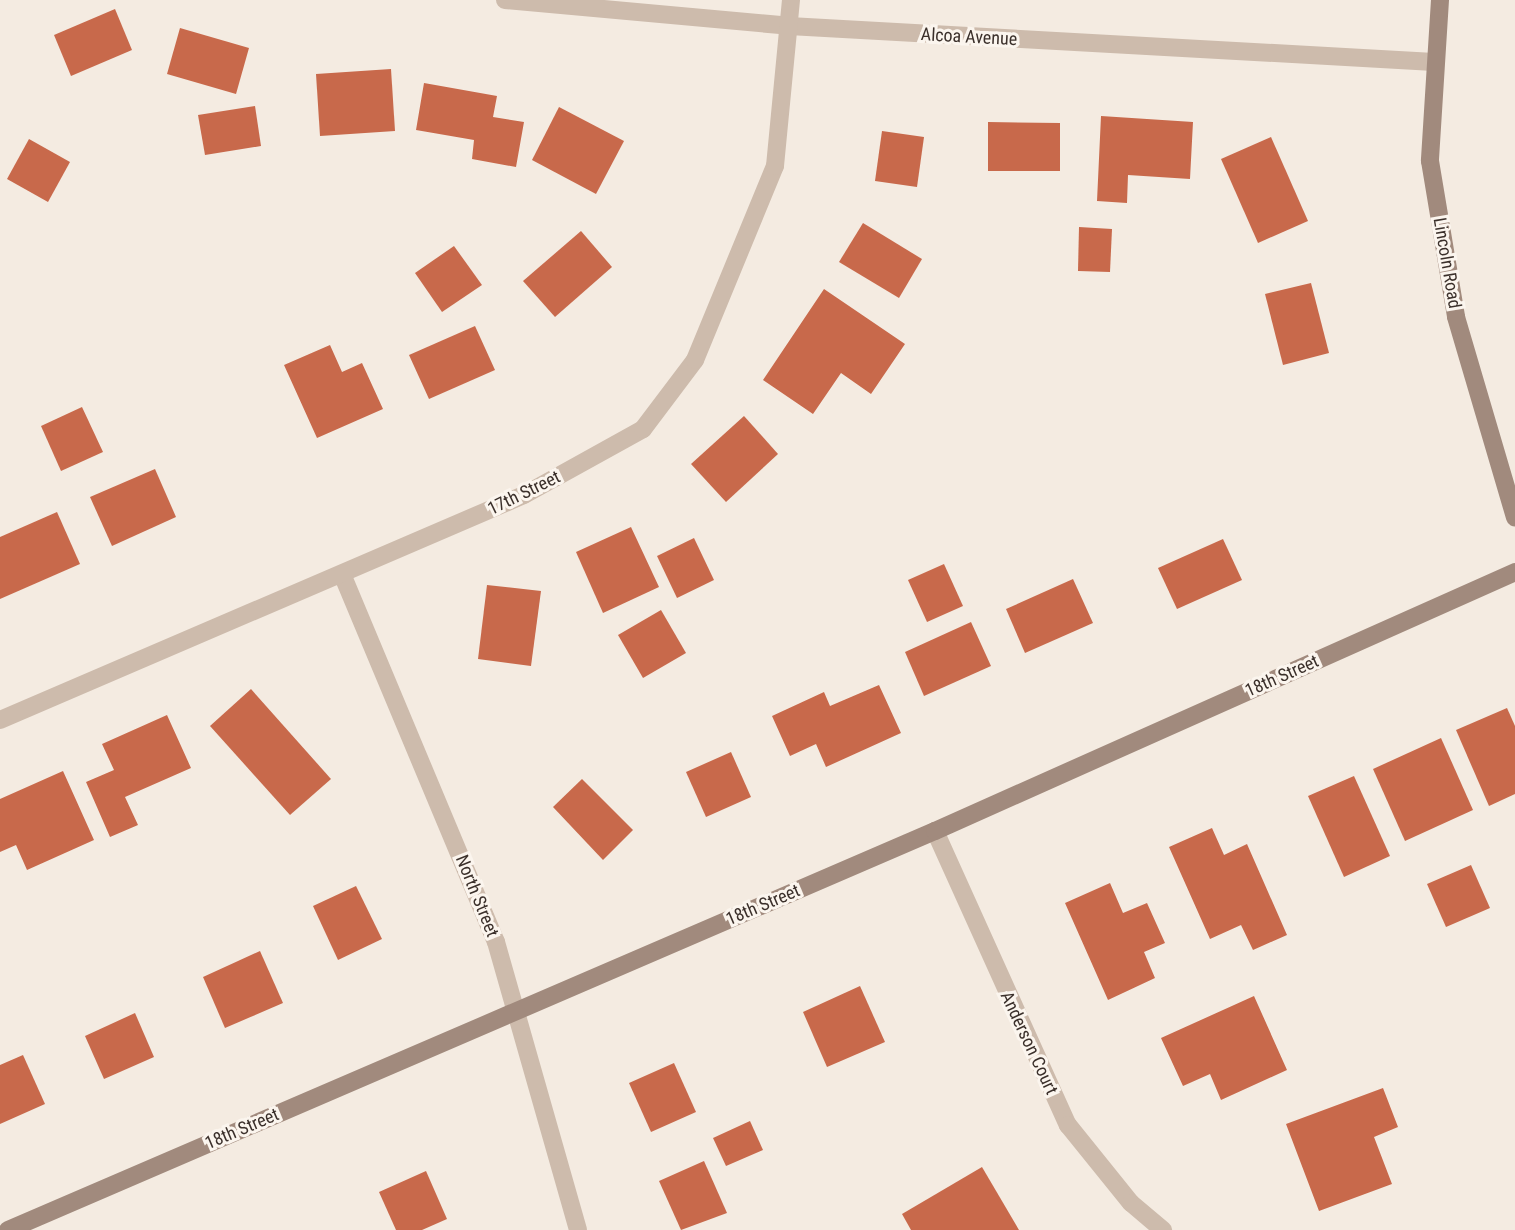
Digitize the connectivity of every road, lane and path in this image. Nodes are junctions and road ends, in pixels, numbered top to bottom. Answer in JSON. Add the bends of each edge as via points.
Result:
{"nodes":[{"id":1,"x":505,"y":0,"type":"edge"},
{"id":2,"x":792,"y":0,"type":"edge"},
{"id":3,"x":1440,"y":0,"type":"edge"},
{"id":4,"x":789,"y":26,"type":"junction"},
{"id":5,"x":1434,"y":62,"type":"junction"},
{"id":6,"x":1515,"y":518,"type":"edge"},
{"id":7,"x":1515,"y":572,"type":"edge"},
{"id":8,"x":342,"y":574,"type":"junction"},
{"id":9,"x":0,"y":720,"type":"edge"},
{"id":10,"x":935,"y":831,"type":"junction"},
{"id":11,"x":513,"y":1013,"type":"junction"},
{"id":12,"x":8,"y":1230,"type":"edge"},
{"id":13,"x":578,"y":1230,"type":"edge"},
{"id":14,"x":1163,"y":1230,"type":"edge"}],
"edges":[{"from":1,"to":4,"type":"street","name":"Alcoa Avenue"},
{"from":2,"to":4,"type":"street","name":"17th Street"},
{"from":3,"to":5,"type":"street","name":"Lincoln Road"},
{"from":4,"to":5,"type":"street","name":"Alcoa Avenue"},
{"from":4,"to":8,"type":"street","name":"17th Street","via":[[775,166],[695,360],[643,429],[524,495]]},
{"from":5,"to":6,"type":"street","name":"Lincoln Road","via":[[1430,161],[1456,317]]},
{"from":7,"to":10,"type":"street","name":"18th Street"},
{"from":8,"to":9,"type":"street","name":"17th Street"},
{"from":8,"to":11,"type":"street","name":"North Street","via":[[496,942]]},
{"from":10,"to":11,"type":"street","name":"18th Street"},
{"from":10,"to":14,"type":"street","name":"Anderson Court","via":[[1027,1043],[1068,1125],[1131,1203]]},
{"from":11,"to":12,"type":"street","name":"18th Street"},
{"from":11,"to":13,"type":"street","name":"North Street"}]}
